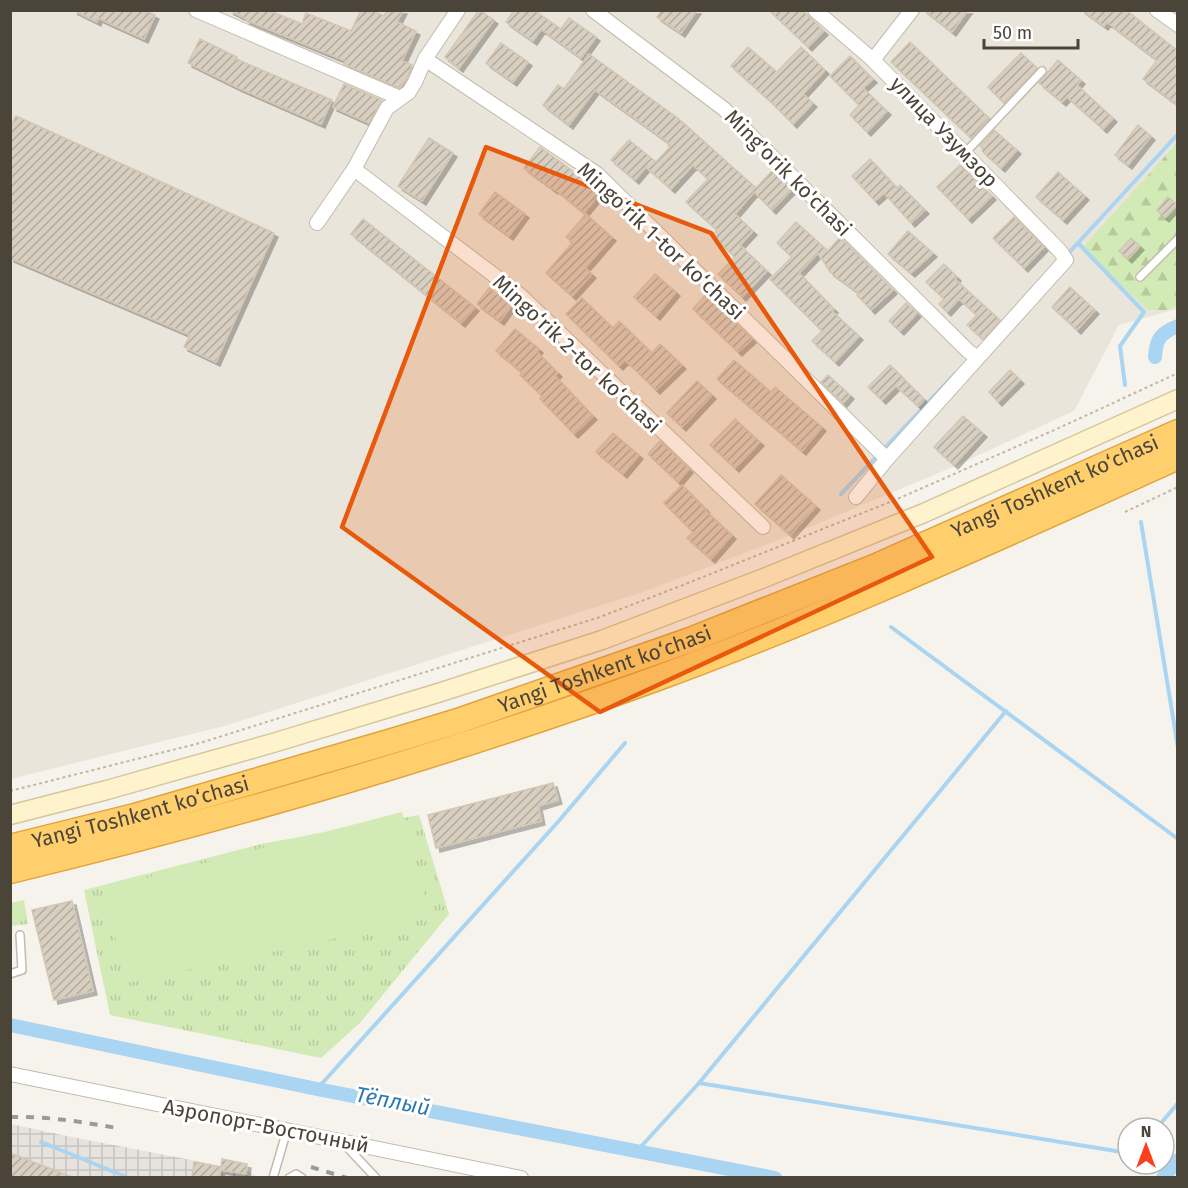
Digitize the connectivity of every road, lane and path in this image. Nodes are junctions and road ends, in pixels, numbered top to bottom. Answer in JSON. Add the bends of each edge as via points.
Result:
{"nodes":[{"id":1,"x":196,"y":10,"type":"edge"},
{"id":2,"x":458,"y":10,"type":"edge"},
{"id":3,"x":593,"y":10,"type":"edge"},
{"id":4,"x":815,"y":10,"type":"edge"},
{"id":5,"x":912,"y":10,"type":"edge"},
{"id":6,"x":1157,"y":10,"type":"edge"},
{"id":7,"x":1178,"y":25,"type":"edge"},
{"id":8,"x":425,"y":59,"type":"junction"},
{"id":9,"x":873,"y":60,"type":"junction"},
{"id":10,"x":1042,"y":71,"type":"dead end"},
{"id":11,"x":400,"y":98,"type":"junction"},
{"id":12,"x":964,"y":153,"type":"junction"},
{"id":13,"x":354,"y":169,"type":"junction"},
{"id":14,"x":317,"y":223,"type":"dead end"},
{"id":15,"x":1178,"y":239,"type":"edge"},
{"id":16,"x":1140,"y":277,"type":"dead end"},
{"id":17,"x":973,"y":354,"type":"junction"},
{"id":18,"x":1178,"y":373,"type":"edge"},
{"id":19,"x":1178,"y":399,"type":"edge"},
{"id":20,"x":1178,"y":432,"type":"edge"},
{"id":21,"x":1178,"y":457,"type":"edge"},
{"id":22,"x":887,"y":459,"type":"junction"},
{"id":23,"x":1178,"y":487,"type":"edge"},
{"id":24,"x":856,"y":497,"type":"dead end"},
{"id":25,"x":1125,"y":512,"type":"dead end"},
{"id":26,"x":763,"y":527,"type":"dead end"},
{"id":27,"x":10,"y":791,"type":"edge"},
{"id":28,"x":10,"y":815,"type":"edge"},
{"id":29,"x":10,"y":847,"type":"edge"},
{"id":30,"x":10,"y":871,"type":"edge"},
{"id":31,"x":20,"y":935,"type":"dead end"},
{"id":32,"x":10,"y":974,"type":"edge"},
{"id":33,"x":10,"y":1074,"type":"edge"},
{"id":34,"x":287,"y":1130,"type":"junction"},
{"id":35,"x":342,"y":1141,"type":"junction"},
{"id":36,"x":273,"y":1178,"type":"edge"},
{"id":37,"x":289,"y":1178,"type":"edge"},
{"id":38,"x":302,"y":1178,"type":"edge"},
{"id":39,"x":376,"y":1178,"type":"edge"},
{"id":40,"x":521,"y":1178,"type":"edge"}],
"edges":[{"from":1,"to":11,"type":"street"},
{"from":2,"to":8,"type":"street"},
{"from":3,"to":17,"type":"street","name":"Ming'orik ko'chasi","via":[[724,109]]},
{"from":4,"to":9,"type":"street","name":"улица Узумзор"},
{"from":5,"to":9,"type":"street"},
{"from":6,"to":7,"type":"street"},
{"from":8,"to":11,"type":"street","via":[[409,92]]},
{"from":8,"to":22,"type":"street","name":"Mingo‘rik 1-tor ko‘chasi","via":[[597,174]]},
{"from":9,"to":12,"type":"street","name":"улица Узумзор"},
{"from":10,"to":12,"type":"lane"},
{"from":11,"to":13,"type":"street","via":[[387,108]]},
{"from":12,"to":17,"type":"street","name":"улица Узумзор","via":[[1063,256]]},
{"from":13,"to":14,"type":"street"},
{"from":13,"to":26,"type":"street","name":"Mingo‘rik 2-tor ko‘chasi","via":[[520,296]]},
{"from":15,"to":16,"type":"lane"},
{"from":17,"to":22,"type":"street"},
{"from":18,"to":27,"type":"path","via":[[895,500],[600,616],[200,742]]},
{"from":19,"to":28,"type":"main road","via":[[924,513],[603,640],[273,743]]},
{"from":20,"to":29,"type":"highway","name":"Yangi Toshkent ko‘chasi","via":[[873,567],[679,644],[399,739],[135,816]]},
{"from":21,"to":30,"type":"highway","name":"Yangi Toshkent ko‘chasi","via":[[883,588],[636,686],[347,782]]},
{"from":22,"to":24,"type":"street"},
{"from":23,"to":25,"type":"path"},
{"from":31,"to":32,"type":"lane","via":[[22,970]]},
{"from":33,"to":34,"type":"street","name":"Аэропорт-Восточный"},
{"from":34,"to":35,"type":"street","name":"Аэропорт-Восточный"},
{"from":34,"to":36,"type":"lane"},
{"from":35,"to":39,"type":"lane"},
{"from":35,"to":40,"type":"street","name":"Аэропорт-Восточный"},
{"from":37,"to":38,"type":"lane","via":[[296,1174]]}]}
